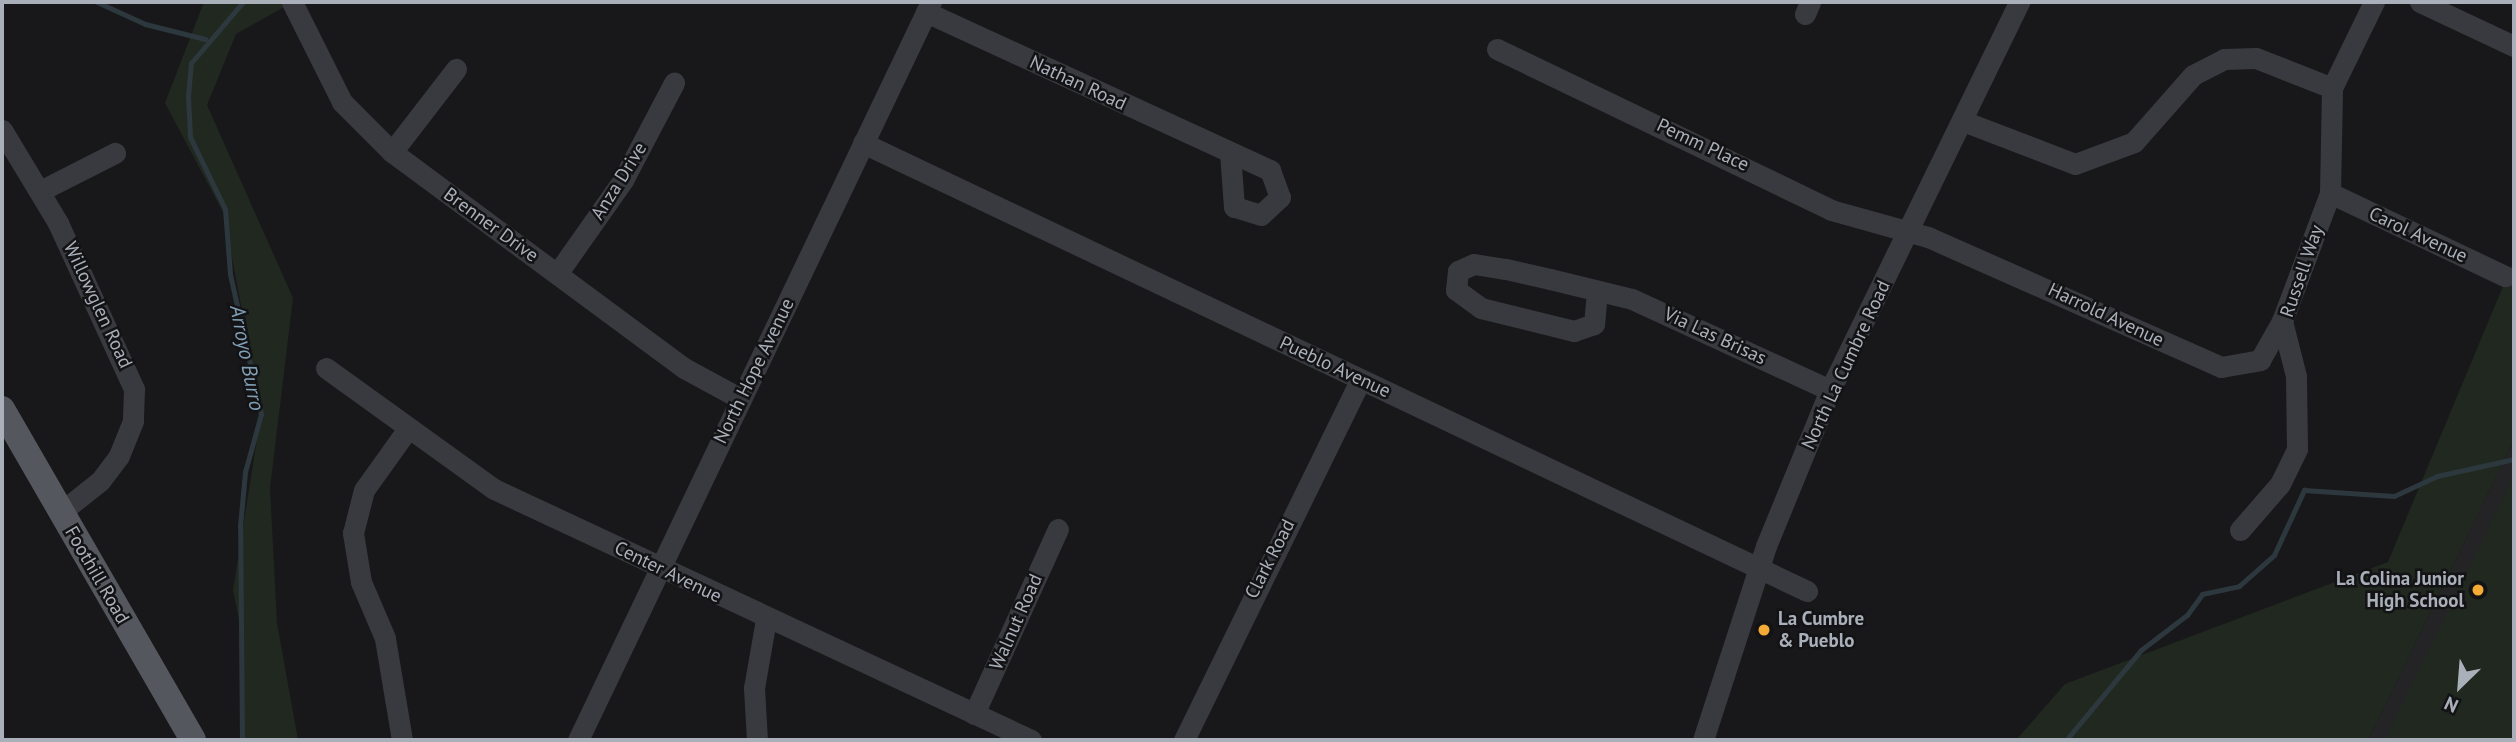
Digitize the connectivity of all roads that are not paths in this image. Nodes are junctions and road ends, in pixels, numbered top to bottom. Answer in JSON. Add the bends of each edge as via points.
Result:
{"nodes":[{"id":1,"x":292,"y":2,"type":"edge"},
{"id":2,"x":2019,"y":2,"type":"edge"},
{"id":3,"x":2374,"y":2,"type":"edge"},
{"id":4,"x":2420,"y":2,"type":"edge"},
{"id":5,"x":928,"y":7,"type":"edge"},
{"id":6,"x":2514,"y":46,"type":"edge"},
{"id":7,"x":1497,"y":49,"type":"dead end"},
{"id":8,"x":456,"y":69,"type":"dead end"},
{"id":9,"x":674,"y":83,"type":"dead end"},
{"id":10,"x":2332,"y":88,"type":"junction"},
{"id":11,"x":1963,"y":121,"type":"junction"},
{"id":12,"x":2,"y":130,"type":"edge"},
{"id":13,"x":863,"y":143,"type":"junction"},
{"id":14,"x":392,"y":152,"type":"junction"},
{"id":15,"x":115,"y":153,"type":"dead end"},
{"id":16,"x":1230,"y":153,"type":"dead end"},
{"id":17,"x":41,"y":190,"type":"junction"},
{"id":18,"x":2330,"y":193,"type":"junction"},
{"id":19,"x":1911,"y":232,"type":"junction"},
{"id":20,"x":557,"y":274,"type":"junction"},
{"id":21,"x":2505,"y":276,"type":"dead end"},
{"id":22,"x":1597,"y":291,"type":"junction"},
{"id":23,"x":2282,"y":321,"type":"junction"},
{"id":24,"x":327,"y":368,"type":"dead end"},
{"id":25,"x":1360,"y":380,"type":"junction"},
{"id":26,"x":1830,"y":390,"type":"junction"},
{"id":27,"x":741,"y":399,"type":"junction"},
{"id":28,"x":2,"y":409,"type":"edge"},
{"id":29,"x":407,"y":430,"type":"junction"},
{"id":30,"x":61,"y":512,"type":"junction"},
{"id":31,"x":1058,"y":529,"type":"dead end"},
{"id":32,"x":2240,"y":530,"type":"dead end"},
{"id":33,"x":660,"y":568,"type":"junction"},
{"id":34,"x":1759,"y":568,"type":"junction"},
{"id":35,"x":1807,"y":591,"type":"dead end"},
{"id":36,"x":766,"y":620,"type":"junction"},
{"id":37,"x":974,"y":714,"type":"junction"},
{"id":38,"x":193,"y":740,"type":"edge"},
{"id":39,"x":402,"y":740,"type":"edge"},
{"id":40,"x":578,"y":740,"type":"edge"},
{"id":41,"x":757,"y":740,"type":"edge"},
{"id":42,"x":1031,"y":740,"type":"edge"},
{"id":43,"x":1184,"y":740,"type":"edge"},
{"id":44,"x":1703,"y":740,"type":"edge"}],
"edges":[{"from":1,"to":14,"type":"street","name":"Brenner Drive","via":[[342,102]]},
{"from":2,"to":11,"type":"street","name":"North La Cumbre Road"},
{"from":3,"to":10,"type":"street","name":"Russell Way"},
{"from":4,"to":6,"type":"street"},
{"from":5,"to":13,"type":"street","name":"North Hope Avenue"},
{"from":5,"to":16,"type":"street","name":"Nathan Road"},
{"from":7,"to":19,"type":"street","name":"Pemm Place","via":[[1831,210]]},
{"from":8,"to":14,"type":"street"},
{"from":9,"to":20,"type":"street","name":"Anza Drive","via":[[623,180]]},
{"from":10,"to":11,"type":"street","via":[[2256,58],[2224,59],[2193,75],[2134,142],[2075,164]]},
{"from":10,"to":18,"type":"street","name":"Russell Way"},
{"from":11,"to":19,"type":"street","name":"North La Cumbre Road"},
{"from":12,"to":17,"type":"street","name":"Willowglen Road"},
{"from":13,"to":25,"type":"street","name":"Pueblo Avenue"},
{"from":13,"to":27,"type":"street","name":"North Hope Avenue"},
{"from":14,"to":20,"type":"street","name":"Brenner Drive"},
{"from":15,"to":17,"type":"street"},
{"from":17,"to":30,"type":"street","name":"Willowglen Road","via":[[131,372],[135,404],[127,441],[109,471]]},
{"from":18,"to":21,"type":"street","name":"Carol Avenue"},
{"from":18,"to":23,"type":"street","name":"Russell Way"},
{"from":19,"to":23,"type":"street","name":"Harrold Avenue","via":[[2221,367],[2260,359]]},
{"from":19,"to":26,"type":"street","name":"North La Cumbre Road"},
{"from":20,"to":27,"type":"street","name":"Brenner Drive","via":[[684,368]]},
{"from":22,"to":22,"type":"street","name":"Via Las Brisas","via":[[1474,264],[1458,271],[1455,290],[1481,308],[1574,331],[1594,324]]},
{"from":22,"to":26,"type":"street","name":"Via Las Brisas","via":[[1662,311]]},
{"from":23,"to":32,"type":"street","name":"Russell Way","via":[[2296,376],[2297,449],[2280,484]]},
{"from":24,"to":29,"type":"street","name":"Center Avenue"},
{"from":25,"to":34,"type":"street","name":"Pueblo Avenue"},
{"from":25,"to":43,"type":"street","name":"Clark Road"},
{"from":26,"to":34,"type":"street","name":"North La Cumbre Road"},
{"from":27,"to":33,"type":"street","name":"North Hope Avenue"},
{"from":28,"to":30,"type":"main road","name":"Foothill Road"},
{"from":29,"to":33,"type":"street","name":"Center Avenue","via":[[494,489]]},
{"from":29,"to":39,"type":"street","via":[[364,490],[353,533],[361,582],[385,638]]},
{"from":30,"to":38,"type":"main road","name":"Foothill Road"},
{"from":31,"to":37,"type":"street","name":"Walnut Road"},
{"from":33,"to":36,"type":"street","name":"Center Avenue"},
{"from":33,"to":40,"type":"street","name":"North Hope Avenue"},
{"from":34,"to":35,"type":"street","name":"Pueblo Avenue"},
{"from":34,"to":44,"type":"street","name":"North La Cumbre Road"},
{"from":36,"to":37,"type":"street","name":"Center Avenue"},
{"from":36,"to":41,"type":"street","via":[[754,688]]},
{"from":37,"to":42,"type":"street","name":"Center Avenue"}]}
